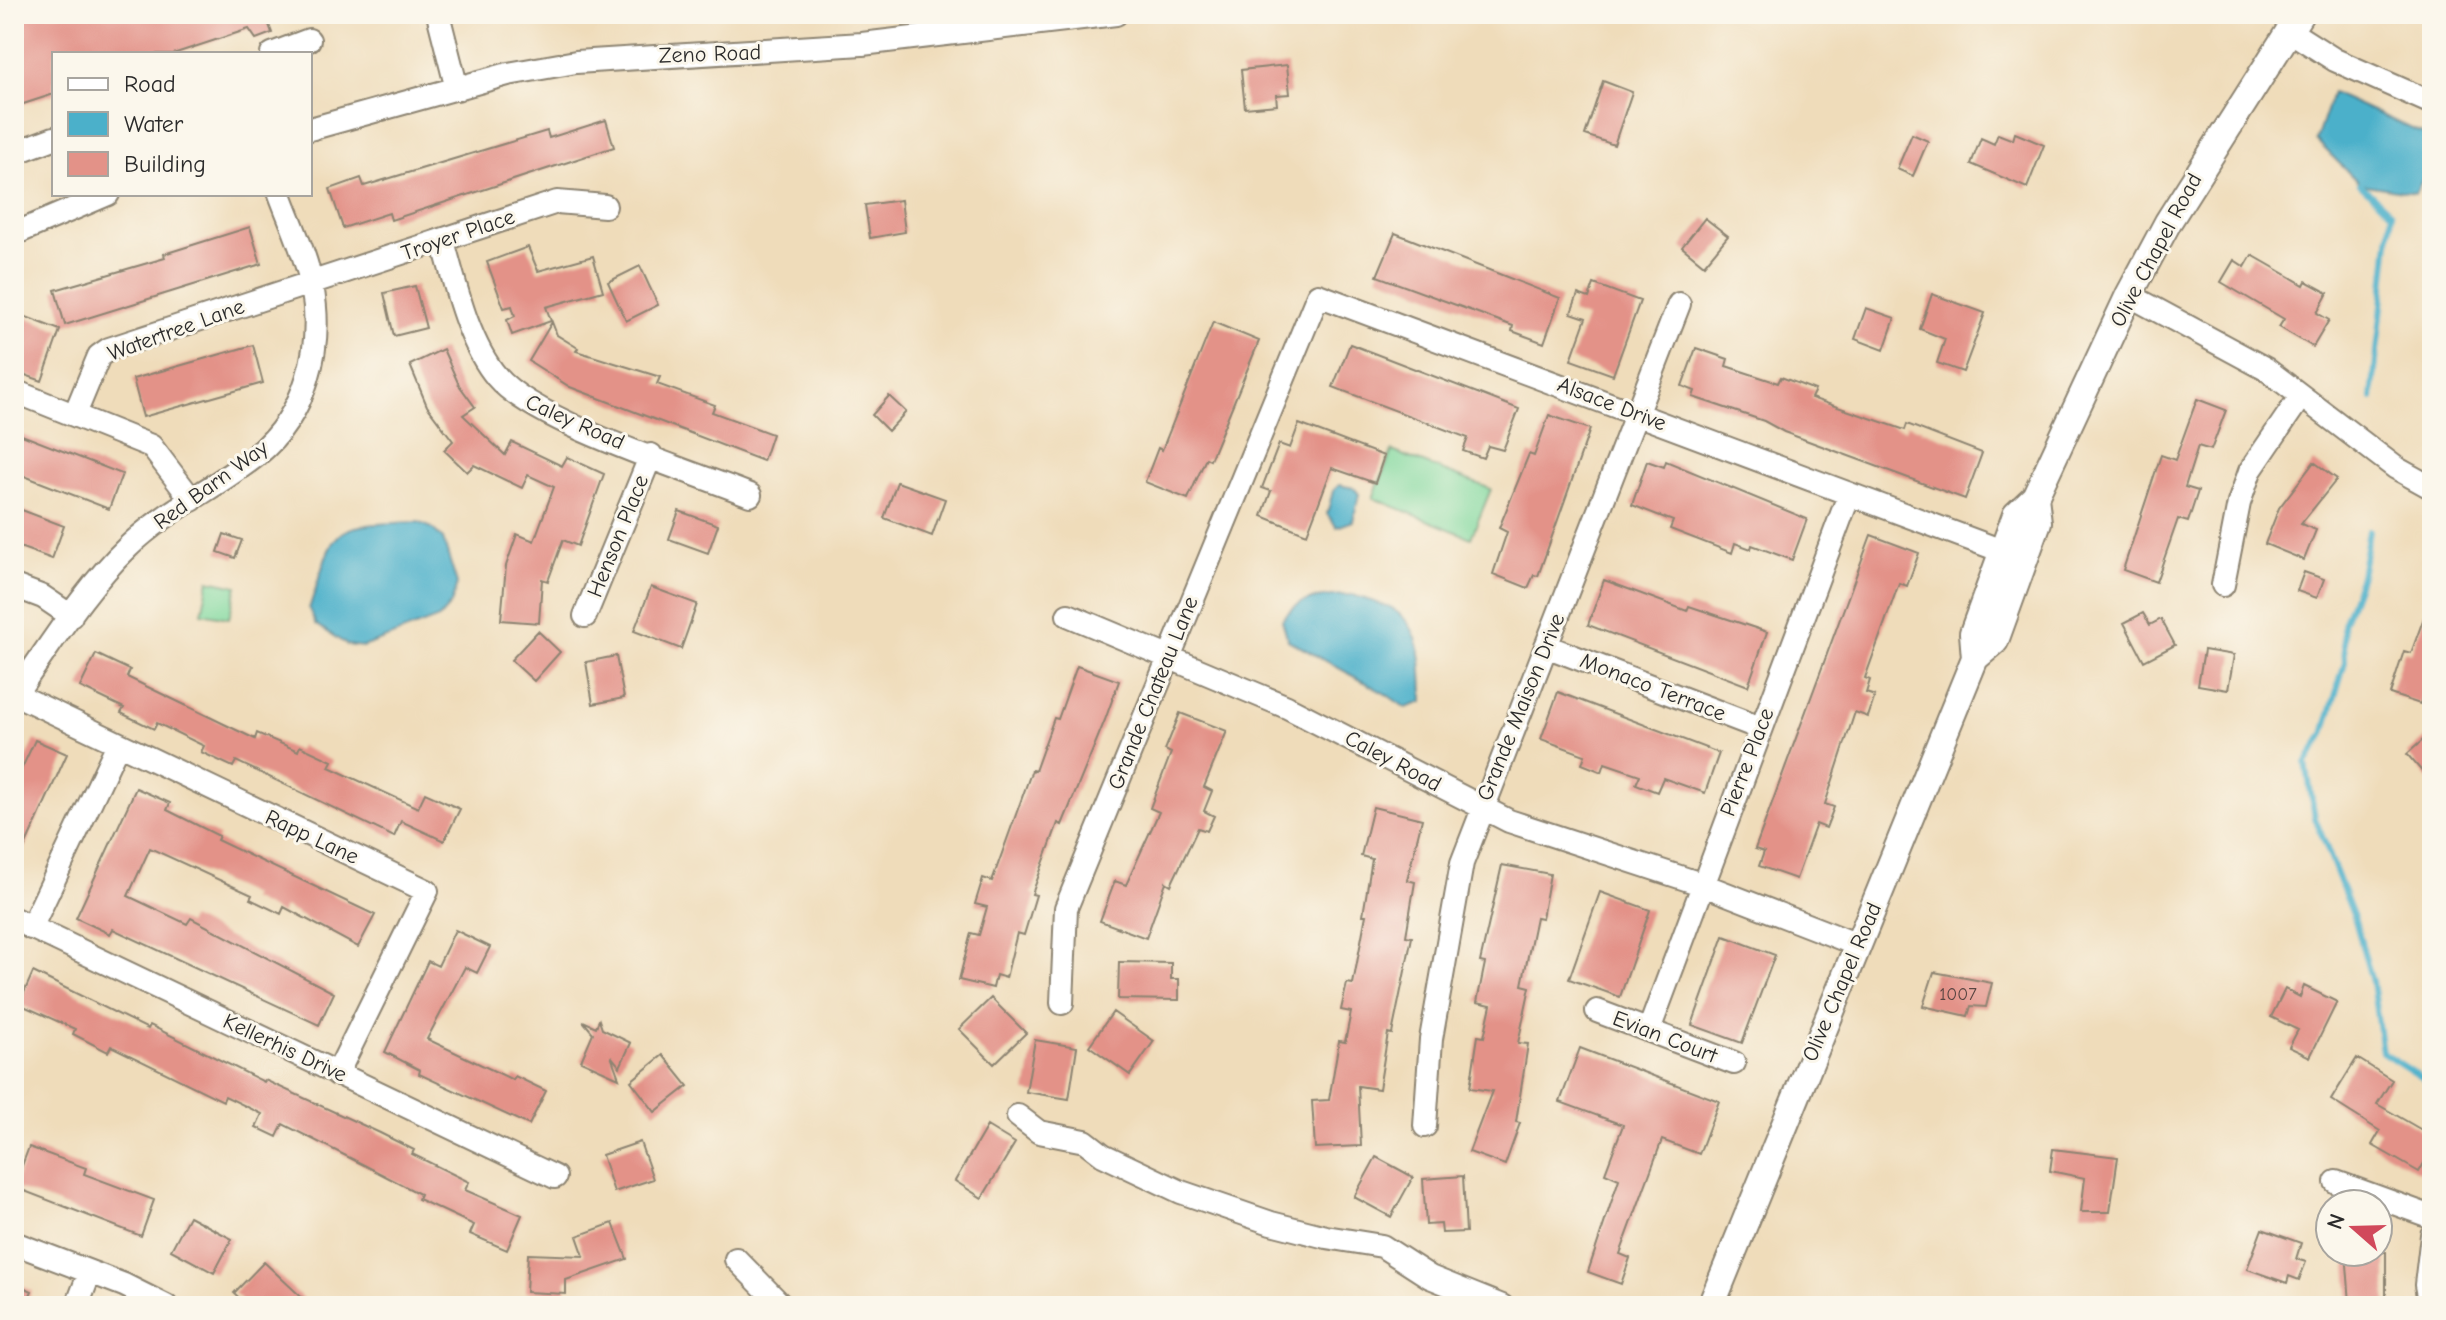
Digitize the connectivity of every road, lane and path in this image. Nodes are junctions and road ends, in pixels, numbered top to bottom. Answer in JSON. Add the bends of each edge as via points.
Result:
{"nodes":[{"id":1,"x":438,"y":14,"type":"edge"},
{"id":2,"x":1116,"y":14,"type":"edge"},
{"id":3,"x":2294,"y":22,"type":"edge"},
{"id":4,"x":309,"y":40,"type":"dead end"},
{"id":5,"x":277,"y":52,"type":"edge"},
{"id":6,"x":457,"y":89,"type":"junction"},
{"id":7,"x":2432,"y":103,"type":"edge"},
{"id":8,"x":312,"y":128,"type":"edge"},
{"id":9,"x":52,"y":139,"type":"edge"},
{"id":10,"x":14,"y":153,"type":"edge"},
{"id":11,"x":103,"y":196,"type":"edge"},
{"id":12,"x":281,"y":196,"type":"edge"},
{"id":13,"x":605,"y":206,"type":"dead end"},
{"id":14,"x":14,"y":234,"type":"edge"},
{"id":15,"x":443,"y":241,"type":"junction"},
{"id":16,"x":312,"y":283,"type":"junction"},
{"id":17,"x":2129,"y":295,"type":"junction"},
{"id":18,"x":1679,"y":304,"type":"dead end"},
{"id":19,"x":1277,"y":390,"type":"joint"},
{"id":20,"x":14,"y":391,"type":"edge"},
{"id":21,"x":2301,"y":396,"type":"junction"},
{"id":22,"x":1637,"y":413,"type":"junction"},
{"id":23,"x":75,"y":414,"type":"junction"},
{"id":24,"x":651,"y":455,"type":"junction"},
{"id":25,"x":2432,"y":488,"type":"edge"},
{"id":26,"x":750,"y":495,"type":"dead end"},
{"id":27,"x":1849,"y":495,"type":"junction"},
{"id":28,"x":2035,"y":497,"type":"junction"},
{"id":29,"x":192,"y":500,"type":"junction"},
{"id":30,"x":2002,"y":551,"type":"junction"},
{"id":31,"x":2223,"y":585,"type":"dead end"},
{"id":32,"x":14,"y":586,"type":"edge"},
{"id":33,"x":1068,"y":615,"type":"dead end"},
{"id":34,"x":71,"y":616,"type":"junction"},
{"id":35,"x":585,"y":616,"type":"dead end"},
{"id":36,"x":1546,"y":646,"type":"junction"},
{"id":37,"x":1168,"y":657,"type":"junction"},
{"id":38,"x":1975,"y":658,"type":"junction"},
{"id":39,"x":15,"y":695,"type":"edge"},
{"id":40,"x":1760,"y":728,"type":"junction"},
{"id":41,"x":117,"y":746,"type":"junction"},
{"id":42,"x":1482,"y":807,"type":"junction"},
{"id":43,"x":1701,"y":884,"type":"junction"},
{"id":44,"x":23,"y":924,"type":"edge"},
{"id":45,"x":1858,"y":945,"type":"junction"},
{"id":46,"x":1062,"y":1003,"type":"dead end"},
{"id":47,"x":1597,"y":1011,"type":"dead end"},
{"id":48,"x":1649,"y":1030,"type":"junction"},
{"id":49,"x":1734,"y":1063,"type":"dead end"},
{"id":50,"x":337,"y":1074,"type":"junction"},
{"id":51,"x":1018,"y":1116,"type":"dead end"},
{"id":52,"x":1425,"y":1126,"type":"dead end"},
{"id":53,"x":555,"y":1177,"type":"dead end"},
{"id":54,"x":2336,"y":1182,"type":"dead end"},
{"id":55,"x":2432,"y":1217,"type":"edge"},
{"id":56,"x":2432,"y":1235,"type":"edge"},
{"id":57,"x":14,"y":1243,"type":"edge"},
{"id":58,"x":736,"y":1259,"type":"dead end"},
{"id":59,"x":90,"y":1272,"type":"junction"},
{"id":60,"x":77,"y":1306,"type":"edge"},
{"id":61,"x":166,"y":1306,"type":"edge"},
{"id":62,"x":782,"y":1306,"type":"edge"},
{"id":63,"x":1502,"y":1306,"type":"edge"},
{"id":64,"x":1711,"y":1306,"type":"edge"},
{"id":65,"x":2430,"y":1306,"type":"edge"}],
"edges":[{"from":1,"to":6,"type":"street"},
{"from":2,"to":6,"type":"street","name":"Zeno Road","via":[[876,43],[576,62]]},
{"from":3,"to":7,"type":"street","via":[[2344,65]]},
{"from":3,"to":17,"type":"main road","name":"Olive Chapel Road","via":[[2197,173]]},
{"from":4,"to":5,"type":"street"},
{"from":6,"to":8,"type":"street","name":"Zeno Road"},
{"from":9,"to":10,"type":"street"},
{"from":11,"to":14,"type":"street"},
{"from":12,"to":16,"type":"street","name":"Red Barn Way"},
{"from":13,"to":15,"type":"street","name":"Troyer Place","via":[[557,202]]},
{"from":15,"to":16,"type":"street","name":"Troyer Place"},
{"from":15,"to":24,"type":"street","name":"Caley Road","via":[[476,340],[496,377],[540,410]]},
{"from":16,"to":23,"type":"street","name":"Watertree Lane","via":[[109,349],[99,356]]},
{"from":16,"to":29,"type":"street","name":"Red Barn Way","via":[[318,326],[312,360],[288,424],[257,455]]},
{"from":17,"to":21,"type":"street","via":[[2255,363]]},
{"from":17,"to":28,"type":"main road","name":"Olive Chapel Road"},
{"from":18,"to":22,"type":"street","name":"Grande Maison Drive"},
{"from":19,"to":22,"type":"street","name":"Alsace Drive","via":[[1318,295]]},
{"from":19,"to":37,"type":"street","name":"Grande Chateau Lane"},
{"from":20,"to":23,"type":"street"},
{"from":21,"to":25,"type":"street","via":[[2396,468]]},
{"from":21,"to":31,"type":"street","via":[[2250,471]]},
{"from":22,"to":27,"type":"street","name":"Alsace Drive"},
{"from":22,"to":36,"type":"street","name":"Grande Maison Drive"},
{"from":23,"to":29,"type":"street","via":[[151,446]]},
{"from":24,"to":26,"type":"street","name":"Caley Road"},
{"from":24,"to":35,"type":"street","name":"Henson Place"},
{"from":27,"to":30,"type":"street","name":"Alsace Drive"},
{"from":27,"to":40,"type":"street","name":"Pierre Place"},
{"from":28,"to":30,"type":"main road","name":"Olive Chapel Road","via":[[2016,515]]},
{"from":28,"to":38,"type":"main road","name":"Olive Chapel Road","via":[[2038,522],[1995,641]]},
{"from":29,"to":34,"type":"street","name":"Red Barn Way","via":[[130,545]]},
{"from":30,"to":38,"type":"main road","name":"Olive Chapel Road","via":[[1973,633]]},
{"from":32,"to":34,"type":"street"},
{"from":33,"to":37,"type":"street","name":"Caley Road"},
{"from":34,"to":39,"type":"street","name":"Red Barn Way"},
{"from":36,"to":40,"type":"street","name":"Monaco Terrace"},
{"from":36,"to":42,"type":"street","name":"Grande Maison Drive"},
{"from":37,"to":42,"type":"street","name":"Caley Road","via":[[1287,707]]},
{"from":37,"to":46,"type":"street","name":"Grande Chateau Lane","via":[[1066,908]]},
{"from":38,"to":45,"type":"main road","name":"Olive Chapel Road"},
{"from":39,"to":41,"type":"street","name":"Rapp Lane"},
{"from":40,"to":43,"type":"street","name":"Pierre Place"},
{"from":41,"to":44,"type":"street"},
{"from":41,"to":50,"type":"street","name":"Rapp Lane","via":[[427,891]]},
{"from":42,"to":43,"type":"street","name":"Caley Road","via":[[1509,821]]},
{"from":42,"to":52,"type":"street","name":"Grande Maison Drive","via":[[1454,893],[1431,1039]]},
{"from":43,"to":45,"type":"street","name":"Caley Road"},
{"from":43,"to":48,"type":"street","name":"Pierre Place"},
{"from":44,"to":50,"type":"street","name":"Kellerhis Drive"},
{"from":45,"to":64,"type":"main road","name":"Olive Chapel Road"},
{"from":47,"to":48,"type":"street","name":"Evian Court"},
{"from":48,"to":49,"type":"street","name":"Evian Court"},
{"from":50,"to":53,"type":"street","name":"Kellerhis Drive"},
{"from":51,"to":63,"type":"street","via":[[1039,1132],[1085,1141],[1181,1192],[1271,1223],[1382,1246],[1430,1277]]},
{"from":54,"to":55,"type":"street"},
{"from":56,"to":65,"type":"street","via":[[2426,1285]]},
{"from":57,"to":59,"type":"street"},
{"from":58,"to":62,"type":"street"},
{"from":59,"to":60,"type":"street"},
{"from":59,"to":61,"type":"street"}]}
